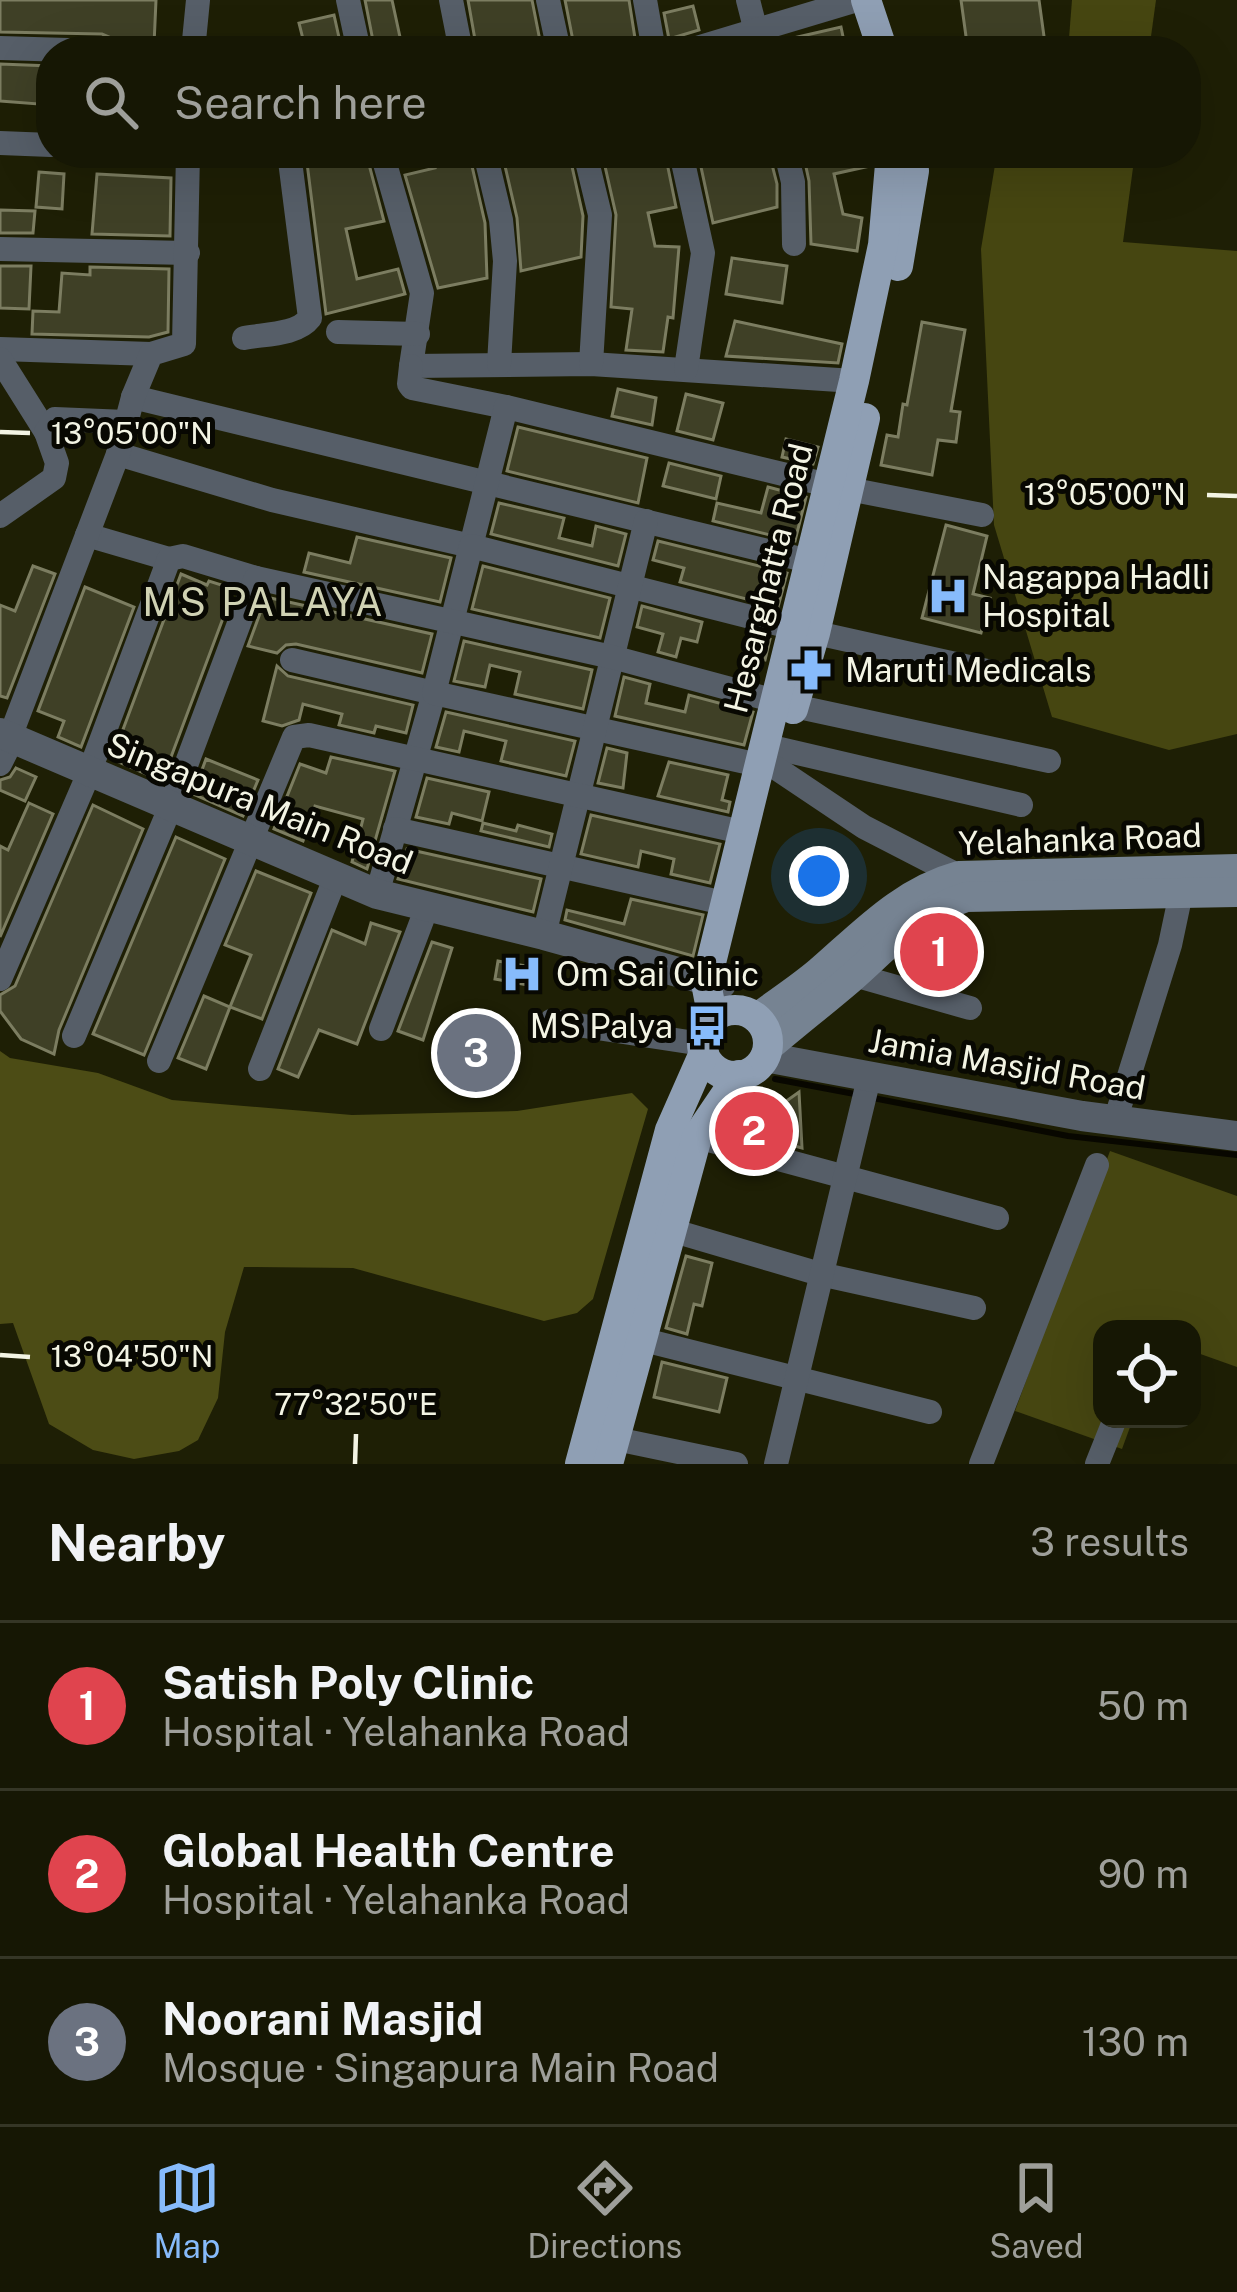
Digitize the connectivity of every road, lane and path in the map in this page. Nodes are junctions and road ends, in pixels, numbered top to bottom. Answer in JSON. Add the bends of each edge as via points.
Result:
{"nodes":[{"id":1,"x":198,"y":0,"type":"edge"},
{"id":2,"x":348,"y":0,"type":"edge"},
{"id":3,"x":451,"y":0,"type":"edge"},
{"id":4,"x":548,"y":0,"type":"edge"},
{"id":5,"x":644,"y":0,"type":"edge"},
{"id":6,"x":748,"y":0,"type":"edge"},
{"id":7,"x":853,"y":1,"type":"edge"},
{"id":8,"x":194,"y":36,"type":"edge"},
{"id":9,"x":355,"y":36,"type":"edge"},
{"id":10,"x":458,"y":36,"type":"edge"},
{"id":11,"x":556,"y":36,"type":"edge"},
{"id":12,"x":651,"y":36,"type":"edge"},
{"id":13,"x":758,"y":36,"type":"edge"},
{"id":14,"x":769,"y":36,"type":"edge"},
{"id":15,"x":859,"y":36,"type":"edge"},
{"id":16,"x":874,"y":36,"type":"edge"},
{"id":17,"x":0,"y":48,"type":"edge"},
{"id":18,"x":36,"y":49,"type":"edge"},
{"id":19,"x":0,"y":143,"type":"edge"},
{"id":20,"x":36,"y":144,"type":"edge"},
{"id":21,"x":188,"y":168,"type":"edge"},
{"id":22,"x":291,"y":168,"type":"edge"},
{"id":23,"x":386,"y":168,"type":"edge"},
{"id":24,"x":488,"y":168,"type":"edge"},
{"id":25,"x":589,"y":168,"type":"edge"},
{"id":26,"x":684,"y":168,"type":"edge"},
{"id":27,"x":790,"y":168,"type":"edge"},
{"id":28,"x":890,"y":168,"type":"edge"},
{"id":29,"x":914,"y":168,"type":"edge"},
{"id":30,"x":794,"y":244,"type":"dead end"},
{"id":31,"x":0,"y":249,"type":"edge"},
{"id":32,"x":188,"y":253,"type":"junction"},
{"id":33,"x":338,"y":332,"type":"dead end"},
{"id":34,"x":418,"y":334,"type":"junction"},
{"id":35,"x":244,"y":338,"type":"dead end"},
{"id":36,"x":0,"y":354,"type":"edge"},
{"id":37,"x":151,"y":354,"type":"junction"},
{"id":38,"x":500,"y":364,"type":"junction"},
{"id":39,"x":591,"y":364,"type":"junction"},
{"id":40,"x":411,"y":366,"type":"junction"},
{"id":41,"x":686,"y":369,"type":"junction"},
{"id":42,"x":854,"y":381,"type":"junction"},
{"id":43,"x":133,"y":397,"type":"junction"},
{"id":44,"x":506,"y":407,"type":"junction"},
{"id":45,"x":125,"y":422,"type":"junction"},
{"id":46,"x":46,"y":432,"type":"junction"},
{"id":47,"x":118,"y":454,"type":"junction"},
{"id":48,"x":486,"y":481,"type":"junction"},
{"id":49,"x":838,"y":487,"type":"junction"},
{"id":50,"x":3,"y":509,"type":"edge"},
{"id":51,"x":982,"y":515,"type":"dead end"},
{"id":52,"x":646,"y":521,"type":"junction"},
{"id":53,"x":87,"y":535,"type":"junction"},
{"id":54,"x":471,"y":546,"type":"junction"},
{"id":55,"x":169,"y":559,"type":"junction"},
{"id":56,"x":820,"y":560,"type":"junction"},
{"id":57,"x":256,"y":578,"type":"junction"},
{"id":58,"x":631,"y":586,"type":"junction"},
{"id":59,"x":450,"y":622,"type":"junction"},
{"id":60,"x":804,"y":631,"type":"junction"},
{"id":61,"x":613,"y":657,"type":"junction"},
{"id":62,"x":292,"y":660,"type":"dead end"},
{"id":63,"x":996,"y":673,"type":"dead end"},
{"id":64,"x":434,"y":693,"type":"junction"},
{"id":65,"x":785,"y":702,"type":"junction"},
{"id":66,"x":595,"y":728,"type":"junction"},
{"id":67,"x":6,"y":743,"type":"edge"},
{"id":68,"x":415,"y":757,"type":"junction"},
{"id":69,"x":772,"y":761,"type":"junction"},
{"id":70,"x":1048,"y":761,"type":"dead end"},
{"id":71,"x":89,"y":773,"type":"junction"},
{"id":72,"x":579,"y":794,"type":"junction"},
{"id":73,"x":1021,"y":805,"type":"dead end"},
{"id":74,"x":170,"y":808,"type":"junction"},
{"id":75,"x":395,"y":829,"type":"junction"},
{"id":76,"x":742,"y":832,"type":"junction"},
{"id":77,"x":253,"y":843,"type":"junction"},
{"id":78,"x":560,"y":868,"type":"junction"},
{"id":79,"x":1237,"y":869,"type":"edge"},
{"id":80,"x":336,"y":876,"type":"junction"},
{"id":81,"x":959,"y":876,"type":"junction"},
{"id":82,"x":1237,"y":892,"type":"edge"},
{"id":83,"x":1181,"y":893,"type":"junction"},
{"id":84,"x":377,"y":894,"type":"junction"},
{"id":85,"x":724,"y":903,"type":"junction"},
{"id":86,"x":427,"y":907,"type":"junction"},
{"id":87,"x":544,"y":934,"type":"junction"},
{"id":88,"x":854,"y":975,"type":"junction"},
{"id":89,"x":0,"y":979,"type":"edge"},
{"id":90,"x":970,"y":1008,"type":"dead end"},
{"id":91,"x":712,"y":1016,"type":"junction"},
{"id":92,"x":551,"y":1021,"type":"dead end"},
{"id":93,"x":381,"y":1029,"type":"dead end"},
{"id":94,"x":74,"y":1036,"type":"dead end"},
{"id":95,"x":763,"y":1041,"type":"junction"},
{"id":96,"x":158,"y":1060,"type":"dead end"},
{"id":97,"x":260,"y":1069,"type":"dead end"},
{"id":98,"x":739,"y":1076,"type":"junction"},
{"id":99,"x":866,"y":1090,"type":"junction"},
{"id":100,"x":1114,"y":1121,"type":"junction"},
{"id":101,"x":1237,"y":1136,"type":"edge"},
{"id":102,"x":697,"y":1137,"type":"junction"},
{"id":103,"x":1097,"y":1165,"type":"dead end"},
{"id":104,"x":843,"y":1175,"type":"junction"},
{"id":105,"x":997,"y":1218,"type":"dead end"},
{"id":106,"x":674,"y":1231,"type":"junction"},
{"id":107,"x":820,"y":1274,"type":"junction"},
{"id":108,"x":974,"y":1309,"type":"dead end"},
{"id":109,"x":644,"y":1340,"type":"junction"},
{"id":110,"x":796,"y":1377,"type":"junction"},
{"id":111,"x":930,"y":1412,"type":"dead end"},
{"id":112,"x":1111,"y":1428,"type":"edge"},
{"id":113,"x":612,"y":1452,"type":"edge"},
{"id":114,"x":580,"y":1464,"type":"edge"},
{"id":115,"x":736,"y":1464,"type":"edge"},
{"id":116,"x":776,"y":1464,"type":"edge"},
{"id":117,"x":981,"y":1464,"type":"edge"},
{"id":118,"x":1097,"y":1464,"type":"edge"}],
"edges":[{"from":1,"to":8,"type":"street"},
{"from":2,"to":9,"type":"street"},
{"from":3,"to":10,"type":"street"},
{"from":4,"to":11,"type":"street"},
{"from":5,"to":12,"type":"street"},
{"from":6,"to":13,"type":"street"},
{"from":7,"to":14,"type":"street"},
{"from":7,"to":15,"type":"main road"},
{"from":7,"to":16,"type":"main road"},
{"from":17,"to":18,"type":"street"},
{"from":19,"to":20,"type":"street"},
{"from":21,"to":32,"type":"street"},
{"from":22,"to":35,"type":"street","via":[[310,317],[304,326]]},
{"from":23,"to":34,"type":"street","via":[[422,293]]},
{"from":24,"to":38,"type":"street","via":[[506,261]]},
{"from":25,"to":39,"type":"street","via":[[601,215]]},
{"from":26,"to":41,"type":"street","via":[[704,253]]},
{"from":27,"to":30,"type":"street"},
{"from":28,"to":42,"type":"main road","name":"Hesarghatta Road","via":[[883,245]]},
{"from":29,"to":49,"type":"main road","name":"Hesarghatta Road","via":[[906,228]]},
{"from":31,"to":32,"type":"street"},
{"from":32,"to":37,"type":"street","via":[[184,344]]},
{"from":33,"to":34,"type":"street"},
{"from":34,"to":40,"type":"street"},
{"from":36,"to":37,"type":"street"},
{"from":36,"to":46,"type":"street"},
{"from":37,"to":43,"type":"street"},
{"from":38,"to":39,"type":"street"},
{"from":38,"to":40,"type":"street"},
{"from":39,"to":41,"type":"street"},
{"from":40,"to":44,"type":"street","via":[[412,388]]},
{"from":41,"to":42,"type":"street"},
{"from":42,"to":49,"type":"main road","name":"Hesarghatta Road"},
{"from":43,"to":45,"type":"street"},
{"from":43,"to":48,"type":"street"},
{"from":44,"to":48,"type":"street"},
{"from":44,"to":49,"type":"street"},
{"from":45,"to":46,"type":"street","via":[[55,419]]},
{"from":45,"to":47,"type":"street"},
{"from":46,"to":50,"type":"street","via":[[56,472]]},
{"from":47,"to":53,"type":"street"},
{"from":47,"to":54,"type":"street"},
{"from":48,"to":52,"type":"street"},
{"from":48,"to":54,"type":"street"},
{"from":49,"to":51,"type":"street"},
{"from":49,"to":56,"type":"main road","name":"Hesarghatta Road"},
{"from":52,"to":56,"type":"street"},
{"from":52,"to":58,"type":"street"},
{"from":53,"to":55,"type":"street"},
{"from":53,"to":67,"type":"street"},
{"from":54,"to":58,"type":"street"},
{"from":54,"to":59,"type":"street"},
{"from":55,"to":57,"type":"street"},
{"from":55,"to":71,"type":"street"},
{"from":56,"to":60,"type":"main road","name":"Hesarghatta Road"},
{"from":57,"to":59,"type":"street"},
{"from":57,"to":74,"type":"street"},
{"from":58,"to":60,"type":"street"},
{"from":58,"to":61,"type":"street"},
{"from":59,"to":61,"type":"street"},
{"from":59,"to":64,"type":"street"},
{"from":60,"to":63,"type":"street"},
{"from":60,"to":65,"type":"main road","name":"Hesarghatta Road"},
{"from":61,"to":65,"type":"street"},
{"from":61,"to":66,"type":"street"},
{"from":62,"to":64,"type":"street"},
{"from":64,"to":66,"type":"street"},
{"from":64,"to":68,"type":"street"},
{"from":65,"to":69,"type":"main road","name":"Hesarghatta Road"},
{"from":65,"to":70,"type":"street"},
{"from":66,"to":69,"type":"street"},
{"from":66,"to":72,"type":"street"},
{"from":67,"to":71,"type":"street","name":"Singapura Main Road"},
{"from":68,"to":72,"type":"street"},
{"from":68,"to":75,"type":"street"},
{"from":68,"to":77,"type":"street","via":[[294,737]]},
{"from":69,"to":73,"type":"street"},
{"from":69,"to":76,"type":"main road","name":"Hesarghatta Road"},
{"from":69,"to":81,"type":"street","via":[[864,827]]},
{"from":69,"to":91,"type":"main road","name":"Hesarghatta Road"},
{"from":71,"to":74,"type":"street","name":"Singapura Main Road"},
{"from":71,"to":89,"type":"street"},
{"from":72,"to":76,"type":"street"},
{"from":72,"to":78,"type":"street"},
{"from":74,"to":77,"type":"street","name":"Singapura Main Road"},
{"from":74,"to":94,"type":"street"},
{"from":75,"to":78,"type":"street"},
{"from":75,"to":84,"type":"street"},
{"from":76,"to":85,"type":"main road","name":"Hesarghatta Road"},
{"from":77,"to":80,"type":"street","name":"Singapura Main Road"},
{"from":77,"to":96,"type":"street"},
{"from":78,"to":85,"type":"street"},
{"from":78,"to":87,"type":"street"},
{"from":79,"to":81,"type":"main road","name":"Yelahanka Road"},
{"from":80,"to":84,"type":"street","name":"Singapura Main Road"},
{"from":80,"to":97,"type":"street"},
{"from":81,"to":95,"type":"main road","name":"Yelahanka Road","via":[[903,899],[813,977]]},
{"from":82,"to":83,"type":"main road","name":"Yelahanka Road"},
{"from":83,"to":88,"type":"main road","name":"Yelahanka Road","via":[[966,898],[932,908]]},
{"from":83,"to":100,"type":"street"},
{"from":84,"to":86,"type":"street","name":"Singapura Main Road"},
{"from":85,"to":91,"type":"main road","name":"Hesarghatta Road"},
{"from":86,"to":87,"type":"street","name":"Singapura Main Road"},
{"from":86,"to":93,"type":"street"},
{"from":87,"to":91,"type":"street","name":"Singapura Main Road"},
{"from":88,"to":90,"type":"street"},
{"from":88,"to":95,"type":"main road","name":"Yelahanka Road"},
{"from":91,"to":92,"type":"street"},
{"from":91,"to":95,"type":"main road","via":[[740,1010]]},
{"from":91,"to":98,"type":"main road","via":[[717,1070]]},
{"from":91,"to":114,"type":"main road","via":[[670,1130]]},
{"from":95,"to":98,"type":"main road","via":[[759,1066]]},
{"from":95,"to":99,"type":"street","name":"Jamia Masjid Road"},
{"from":98,"to":102,"type":"main road"},
{"from":99,"to":100,"type":"street","name":"Jamia Masjid Road"},
{"from":99,"to":104,"type":"street"},
{"from":100,"to":101,"type":"street","name":"Jamia Masjid Road"},
{"from":102,"to":104,"type":"street"},
{"from":102,"to":106,"type":"main road"},
{"from":103,"to":117,"type":"street"},
{"from":104,"to":105,"type":"street"},
{"from":104,"to":107,"type":"street"},
{"from":106,"to":107,"type":"street"},
{"from":106,"to":109,"type":"main road"},
{"from":107,"to":108,"type":"street"},
{"from":107,"to":110,"type":"street"},
{"from":109,"to":110,"type":"street"},
{"from":109,"to":113,"type":"main road"},
{"from":110,"to":111,"type":"street"},
{"from":110,"to":116,"type":"street"},
{"from":112,"to":118,"type":"street"},
{"from":113,"to":115,"type":"street"}]}
